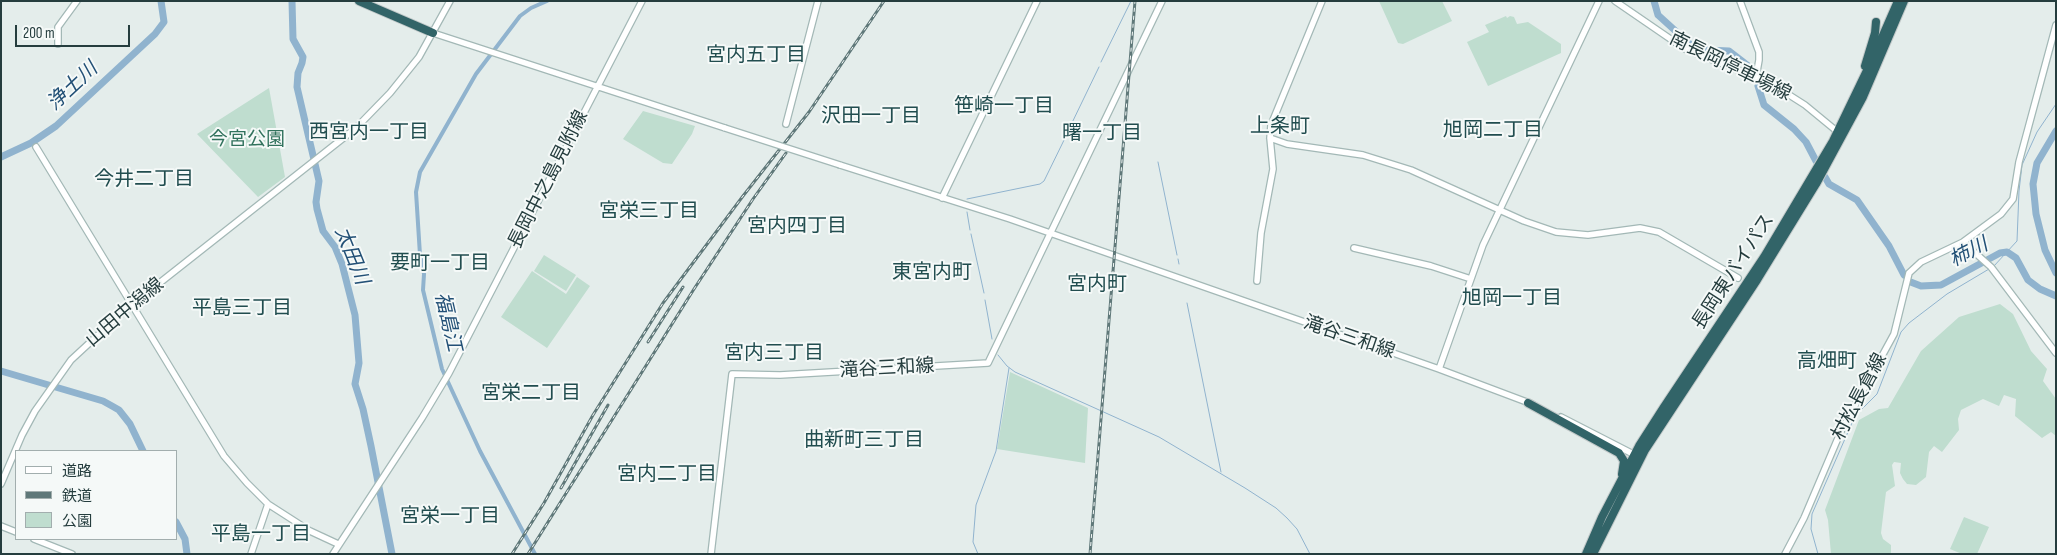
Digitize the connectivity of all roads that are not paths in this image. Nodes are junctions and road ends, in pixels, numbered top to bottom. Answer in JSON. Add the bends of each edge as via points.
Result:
{"nodes":[{"id":1,"x":77,"y":1,"type":"edge"},
{"id":2,"x":359,"y":1,"type":"edge"},
{"id":3,"x":450,"y":1,"type":"edge"},
{"id":4,"x":642,"y":1,"type":"edge"},
{"id":5,"x":818,"y":1,"type":"edge"},
{"id":6,"x":1037,"y":1,"type":"edge"},
{"id":7,"x":1162,"y":1,"type":"edge"},
{"id":8,"x":1322,"y":1,"type":"edge"},
{"id":9,"x":1599,"y":1,"type":"edge"},
{"id":10,"x":1615,"y":1,"type":"edge"},
{"id":11,"x":1740,"y":1,"type":"edge"},
{"id":12,"x":1898,"y":1,"type":"edge"},
{"id":13,"x":1904,"y":1,"type":"edge"},
{"id":14,"x":1876,"y":22,"type":"dead end"},
{"id":15,"x":2056,"y":25,"type":"edge"},
{"id":16,"x":433,"y":32,"type":"junction"},
{"id":17,"x":58,"y":44,"type":"dead end"},
{"id":18,"x":1756,"y":77,"type":"junction"},
{"id":19,"x":598,"y":87,"type":"junction"},
{"id":20,"x":1855,"y":94,"type":"junction"},
{"id":21,"x":786,"y":124,"type":"dead end"},
{"id":22,"x":1840,"y":134,"type":"junction"},
{"id":23,"x":1270,"y":138,"type":"junction"},
{"id":24,"x":36,"y":148,"type":"dead end"},
{"id":25,"x":942,"y":198,"type":"junction"},
{"id":26,"x":1500,"y":209,"type":"junction"},
{"id":27,"x":1051,"y":234,"type":"junction"},
{"id":28,"x":1963,"y":242,"type":"junction"},
{"id":29,"x":1354,"y":248,"type":"dead end"},
{"id":30,"x":1738,"y":278,"type":"dead end"},
{"id":31,"x":1470,"y":279,"type":"junction"},
{"id":32,"x":1257,"y":281,"type":"dead end"},
{"id":33,"x":133,"y":305,"type":"junction"},
{"id":34,"x":2056,"y":353,"type":"edge"},
{"id":35,"x":1439,"y":369,"type":"junction"},
{"id":36,"x":1528,"y":403,"type":"junction"},
{"id":37,"x":16,"y":450,"type":"edge"},
{"id":38,"x":15,"y":451,"type":"edge"},
{"id":39,"x":1638,"y":457,"type":"junction"},
{"id":40,"x":1,"y":484,"type":"edge"},
{"id":41,"x":268,"y":504,"type":"junction"},
{"id":42,"x":1602,"y":517,"type":"junction"},
{"id":43,"x":1,"y":526,"type":"edge"},
{"id":44,"x":15,"y":532,"type":"edge"},
{"id":45,"x":37,"y":540,"type":"edge"},
{"id":46,"x":338,"y":544,"type":"junction"},
{"id":47,"x":72,"y":554,"type":"edge"},
{"id":48,"x":251,"y":554,"type":"edge"},
{"id":49,"x":333,"y":554,"type":"edge"},
{"id":50,"x":711,"y":554,"type":"edge"},
{"id":51,"x":1586,"y":554,"type":"edge"},
{"id":52,"x":1593,"y":554,"type":"edge"},
{"id":53,"x":1785,"y":554,"type":"edge"}],
"edges":[{"from":1,"to":17,"type":"main road","via":[[58,27]]},
{"from":2,"to":16,"type":"highway"},
{"from":3,"to":16,"type":"main road"},
{"from":4,"to":19,"type":"main road","name":"長岡中之島見附線"},
{"from":5,"to":21,"type":"main road"},
{"from":6,"to":25,"type":"main road"},
{"from":7,"to":27,"type":"main road"},
{"from":8,"to":23,"type":"main road","via":[[1272,121]]},
{"from":9,"to":26,"type":"main road"},
{"from":10,"to":18,"type":"main road","name":"南長岡停車場線","via":[[1676,45]]},
{"from":11,"to":18,"type":"main road","via":[[1759,52]]},
{"from":12,"to":20,"type":"highway","name":"長岡東バイパス"},
{"from":13,"to":22,"type":"highway","name":"長岡東バイパス","via":[[1863,96]]},
{"from":14,"to":20,"type":"highway"},
{"from":15,"to":28,"type":"main road","name":"村松長倉線","via":[[2019,162],[2013,199],[2001,214]]},
{"from":16,"to":19,"type":"main road","name":"滝谷三和線"},
{"from":16,"to":33,"type":"main road","name":"山田中潟線","via":[[419,57],[356,128]]},
{"from":18,"to":22,"type":"main road","name":"南長岡停車場線","via":[[1795,99]]},
{"from":19,"to":25,"type":"main road","name":"滝谷三和線","bridge":true},
{"from":19,"to":46,"type":"main road","name":"長岡中之島見附線","via":[[449,373]]},
{"from":20,"to":22,"type":"highway","name":"長岡東バイパス"},
{"from":22,"to":39,"type":"highway","name":"長岡東バイパス","via":[[1816,184],[1758,280]]},
{"from":23,"to":26,"type":"main road","via":[[1390,163],[1431,177]]},
{"from":23,"to":32,"type":"main road","via":[[1273,169]]},
{"from":24,"to":33,"type":"main road"},
{"from":25,"to":27,"type":"main road","name":"滝谷三和線"},
{"from":26,"to":30,"type":"main road","via":[[1539,227],[1570,234],[1651,229],[1676,240]]},
{"from":26,"to":31,"type":"main road"},
{"from":27,"to":35,"type":"main road","name":"滝谷三和線"},
{"from":27,"to":50,"type":"main road","name":"滝谷三和線","via":[[988,363],[732,374]]},
{"from":28,"to":34,"type":"main road","via":[[1991,268]]},
{"from":28,"to":53,"type":"main road","name":"村松長倉線","via":[[1921,262],[1909,274],[1894,334],[1841,431]]},
{"from":29,"to":31,"type":"main road"},
{"from":31,"to":35,"type":"main road"},
{"from":33,"to":37,"type":"main road","name":"山田中潟線","via":[[71,360],[48,391]]},
{"from":33,"to":41,"type":"main road","via":[[224,456]]},
{"from":35,"to":36,"type":"main road","name":"滝谷三和線"},
{"from":36,"to":39,"type":"main road","name":"滝谷三和線"},
{"from":36,"to":42,"type":"highway","via":[[1623,457],[1624,470]]},
{"from":38,"to":40,"type":"main road","name":"山田中潟線"},
{"from":39,"to":42,"type":"highway","name":"長岡東バイパス"},
{"from":39,"to":52,"type":"highway","name":"長岡東バイパス"},
{"from":41,"to":46,"type":"main road"},
{"from":41,"to":48,"type":"main road"},
{"from":42,"to":51,"type":"highway","name":"長岡東バイパス"},
{"from":43,"to":44,"type":"main road"},
{"from":45,"to":47,"type":"main road"},
{"from":46,"to":49,"type":"main road"}]}
